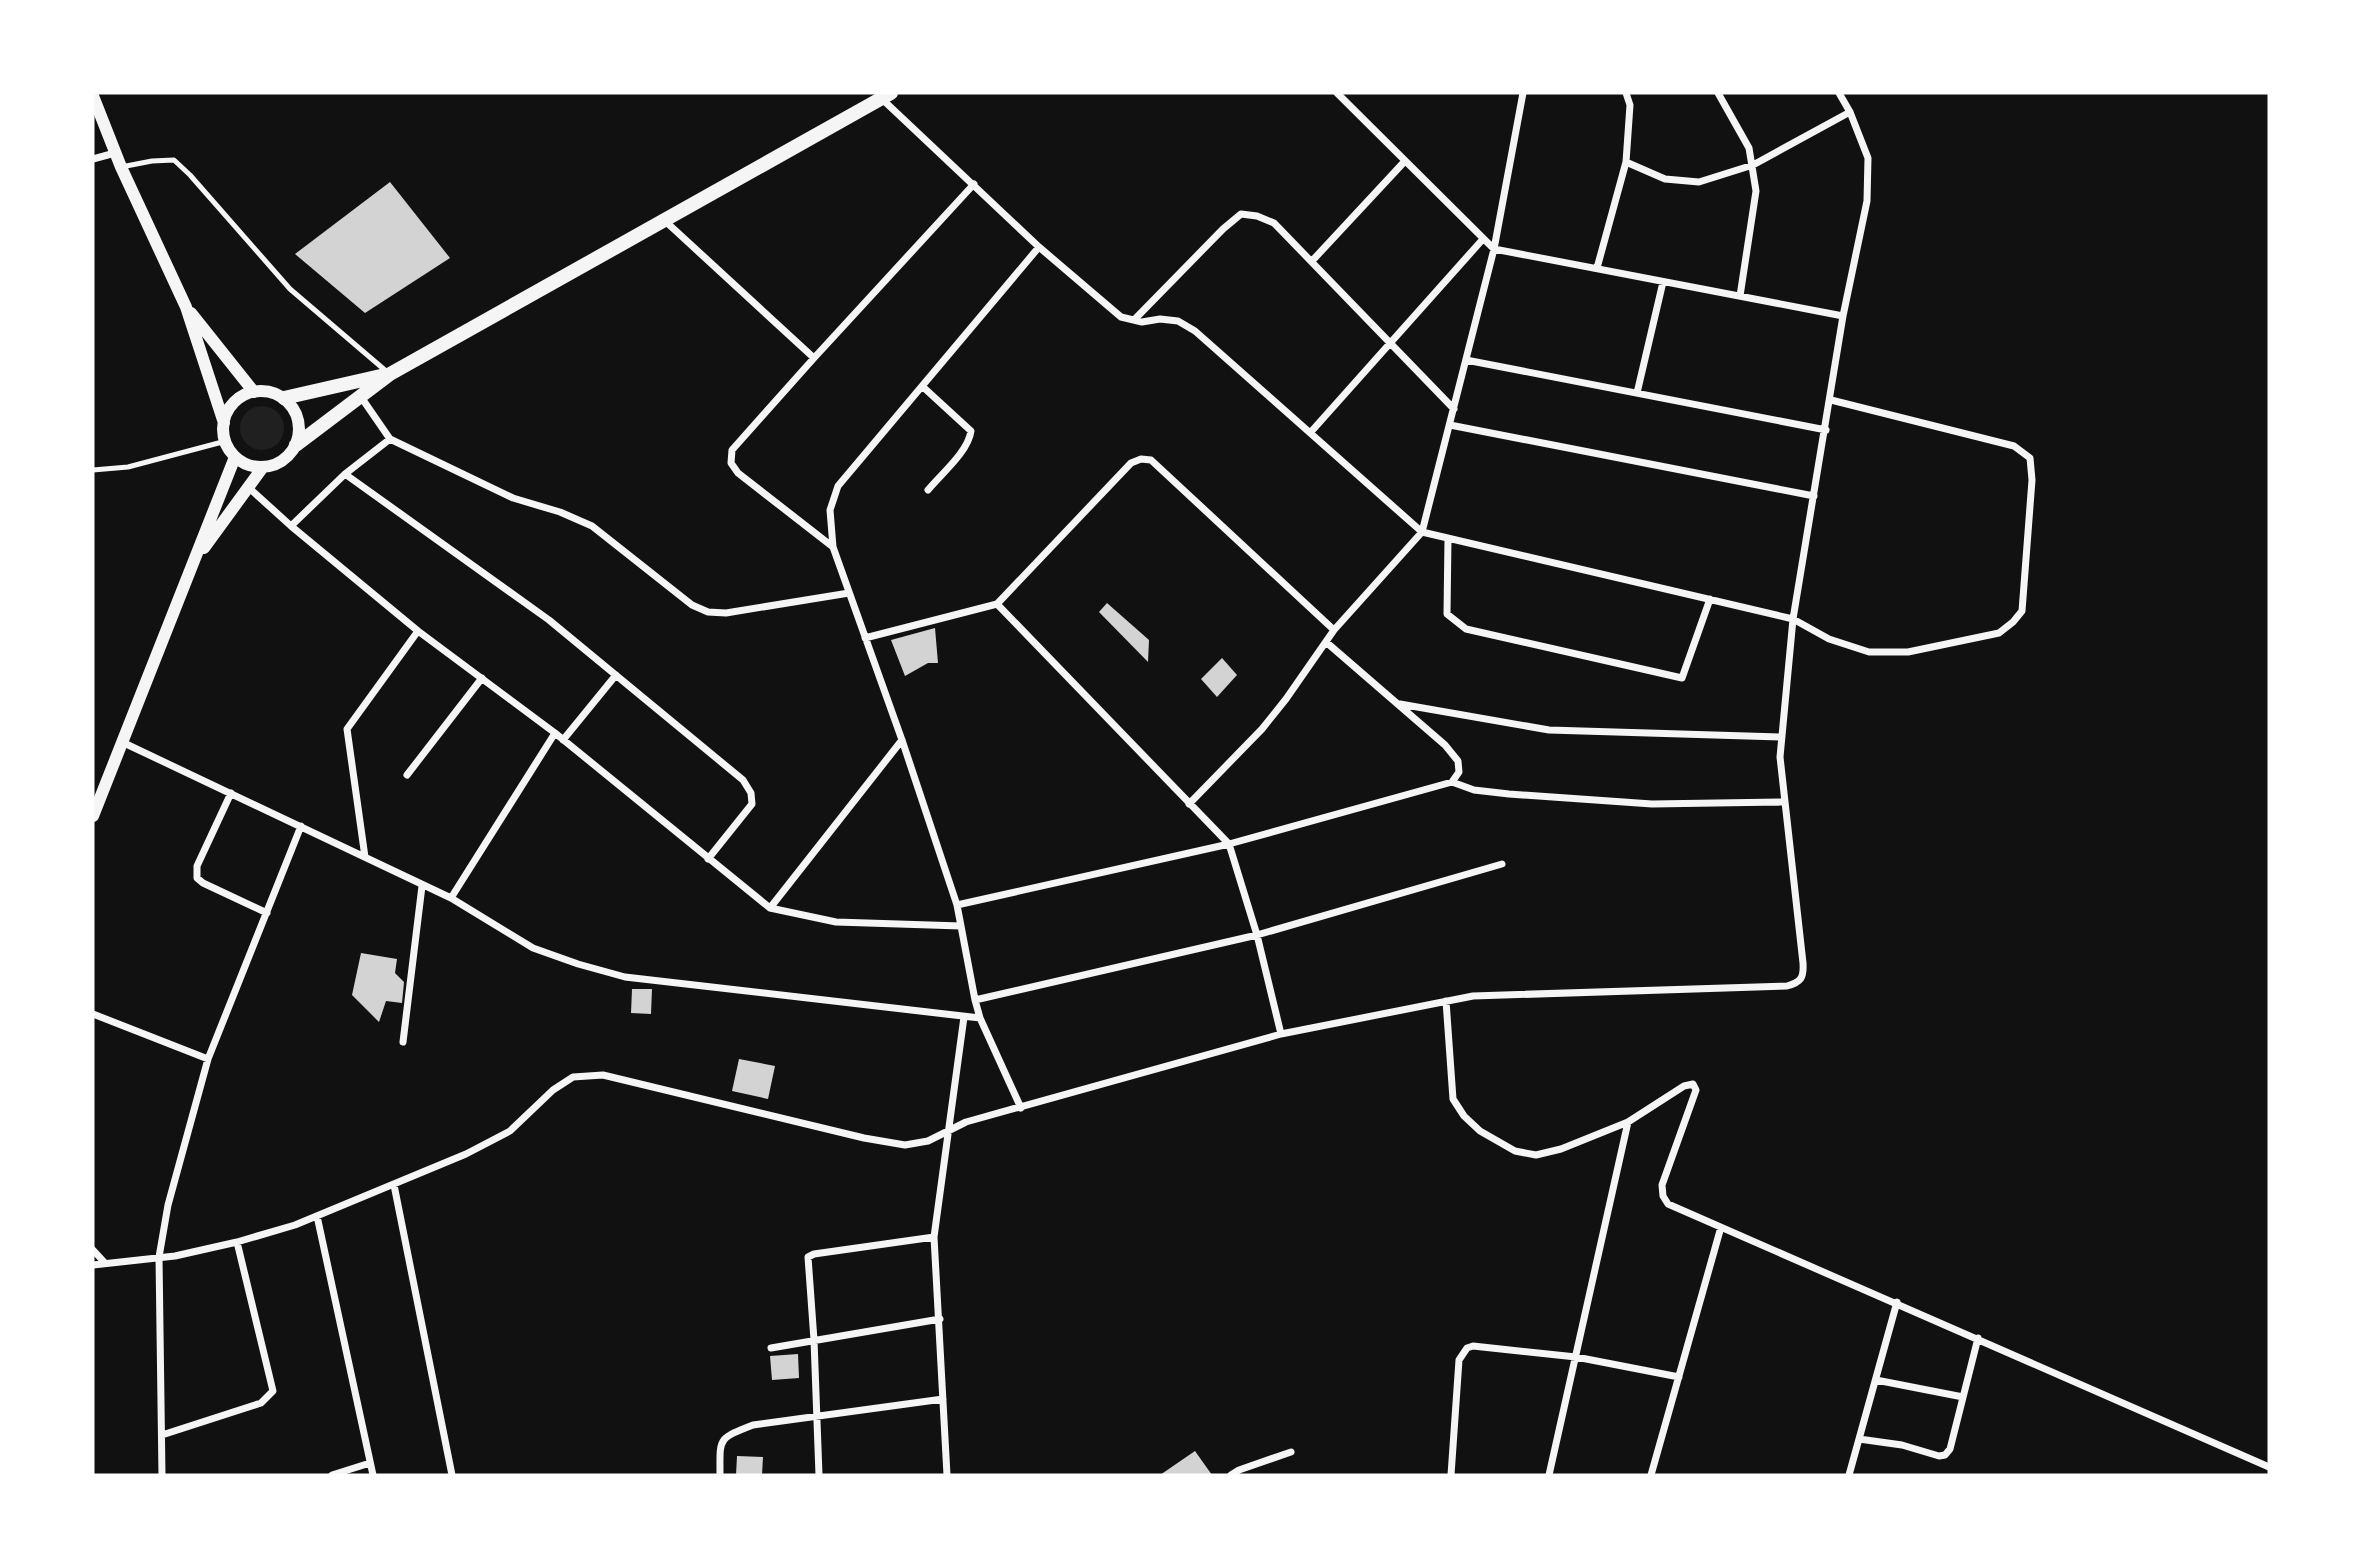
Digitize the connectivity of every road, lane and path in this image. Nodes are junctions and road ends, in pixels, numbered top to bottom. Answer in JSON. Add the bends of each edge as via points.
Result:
{"nodes":[{"id":1,"x":1337,"y":93,"type":"edge"},
{"id":2,"x":1524,"y":93,"type":"edge"},
{"id":3,"x":1626,"y":93,"type":"edge"},
{"id":4,"x":1718,"y":93,"type":"edge"},
{"id":5,"x":1839,"y":93,"type":"edge"},
{"id":6,"x":93,"y":96,"type":"edge"},
{"id":7,"x":886,"y":96,"type":"edge"},
{"id":8,"x":1850,"y":112,"type":"junction"},
{"id":9,"x":115,"y":153,"type":"junction"},
{"id":10,"x":93,"y":159,"type":"edge"},
{"id":11,"x":1405,"y":161,"type":"junction"},
{"id":12,"x":1626,"y":162,"type":"junction"},
{"id":13,"x":1753,"y":165,"type":"junction"},
{"id":14,"x":121,"y":167,"type":"junction"},
{"id":15,"x":974,"y":184,"type":"junction"},
{"id":16,"x":664,"y":220,"type":"junction"},
{"id":17,"x":1483,"y":239,"type":"junction"},
{"id":18,"x":1039,"y":247,"type":"junction"},
{"id":19,"x":1494,"y":249,"type":"junction"},
{"id":20,"x":1312,"y":261,"type":"junction"},
{"id":21,"x":1597,"y":268,"type":"junction"},
{"id":22,"x":1663,"y":282,"type":"junction"},
{"id":23,"x":1740,"y":296,"type":"junction"},
{"id":24,"x":186,"y":307,"type":"junction"},
{"id":25,"x":1843,"y":316,"type":"junction"},
{"id":26,"x":1134,"y":320,"type":"junction"},
{"id":27,"x":1391,"y":343,"type":"junction"},
{"id":28,"x":814,"y":358,"type":"junction"},
{"id":29,"x":1466,"y":360,"type":"junction"},
{"id":30,"x":390,"y":374,"type":"junction"},
{"id":31,"x":922,"y":386,"type":"junction"},
{"id":32,"x":254,"y":392,"type":"junction"},
{"id":33,"x":1637,"y":393,"type":"junction"},
{"id":34,"x":361,"y":396,"type":"junction"},
{"id":35,"x":284,"y":398,"type":"junction"},
{"id":36,"x":1831,"y":400,"type":"junction"},
{"id":37,"x":1454,"y":409,"type":"junction"},
{"id":38,"x":224,"y":423,"type":"junction"},
{"id":39,"x":1450,"y":425,"type":"junction"},
{"id":40,"x":1826,"y":430,"type":"junction"},
{"id":41,"x":1310,"y":433,"type":"junction"},
{"id":42,"x":390,"y":439,"type":"junction"},
{"id":43,"x":226,"y":441,"type":"junction"},
{"id":44,"x":296,"y":445,"type":"junction"},
{"id":45,"x":235,"y":457,"type":"junction"},
{"id":46,"x":263,"y":467,"type":"junction"},
{"id":47,"x":93,"y":470,"type":"edge"},
{"id":48,"x":345,"y":474,"type":"junction"},
{"id":49,"x":248,"y":487,"type":"junction"},
{"id":50,"x":928,"y":490,"type":"dead end"},
{"id":51,"x":1814,"y":496,"type":"junction"},
{"id":52,"x":290,"y":526,"type":"junction"},
{"id":53,"x":1422,"y":532,"type":"junction"},
{"id":54,"x":1448,"y":538,"type":"junction"},
{"id":55,"x":833,"y":547,"type":"junction"},
{"id":56,"x":193,"y":562,"type":"junction"},
{"id":57,"x":849,"y":593,"type":"junction"},
{"id":58,"x":1710,"y":599,"type":"junction"},
{"id":59,"x":997,"y":604,"type":"junction"},
{"id":60,"x":1793,"y":619,"type":"junction"},
{"id":61,"x":1334,"y":630,"type":"junction"},
{"id":62,"x":418,"y":631,"type":"junction"},
{"id":63,"x":865,"y":638,"type":"junction"},
{"id":64,"x":1326,"y":642,"type":"junction"},
{"id":65,"x":616,"y":675,"type":"junction"},
{"id":66,"x":482,"y":678,"type":"junction"},
{"id":67,"x":1397,"y":703,"type":"junction"},
{"id":68,"x":555,"y":733,"type":"junction"},
{"id":69,"x":1782,"y":737,"type":"junction"},
{"id":70,"x":564,"y":740,"type":"junction"},
{"id":71,"x":902,"y":740,"type":"junction"},
{"id":72,"x":124,"y":743,"type":"junction"},
{"id":73,"x":407,"y":775,"type":"dead end"},
{"id":74,"x":1452,"y":782,"type":"junction"},
{"id":75,"x":231,"y":793,"type":"junction"},
{"id":76,"x":1785,"y":802,"type":"junction"},
{"id":77,"x":1189,"y":804,"type":"junction"},
{"id":78,"x":93,"y":816,"type":"edge"},
{"id":79,"x":301,"y":827,"type":"junction"},
{"id":80,"x":1229,"y":844,"type":"junction"},
{"id":81,"x":365,"y":857,"type":"junction"},
{"id":82,"x":708,"y":859,"type":"junction"},
{"id":83,"x":1502,"y":863,"type":"dead end"},
{"id":84,"x":422,"y":886,"type":"junction"},
{"id":85,"x":451,"y":898,"type":"junction"},
{"id":86,"x":957,"y":905,"type":"junction"},
{"id":87,"x":770,"y":908,"type":"junction"},
{"id":88,"x":267,"y":913,"type":"junction"},
{"id":89,"x":961,"y":926,"type":"junction"},
{"id":90,"x":1257,"y":935,"type":"junction"},
{"id":91,"x":975,"y":1000,"type":"junction"},
{"id":92,"x":1446,"y":1001,"type":"junction"},
{"id":93,"x":93,"y":1014,"type":"edge"},
{"id":94,"x":964,"y":1017,"type":"junction"},
{"id":95,"x":980,"y":1018,"type":"junction"},
{"id":96,"x":1281,"y":1034,"type":"junction"},
{"id":97,"x":403,"y":1042,"type":"dead end"},
{"id":98,"x":208,"y":1059,"type":"junction"},
{"id":99,"x":1021,"y":1108,"type":"junction"},
{"id":100,"x":1628,"y":1122,"type":"junction"},
{"id":101,"x":948,"y":1130,"type":"junction"},
{"id":102,"x":394,"y":1185,"type":"junction"},
{"id":103,"x":317,"y":1216,"type":"junction"},
{"id":104,"x":1721,"y":1227,"type":"junction"},
{"id":105,"x":934,"y":1237,"type":"junction"},
{"id":106,"x":237,"y":1242,"type":"junction"},
{"id":107,"x":93,"y":1250,"type":"edge"},
{"id":108,"x":159,"y":1257,"type":"junction"},
{"id":109,"x":104,"y":1263,"type":"junction"},
{"id":110,"x":93,"y":1265,"type":"edge"},
{"id":111,"x":1897,"y":1302,"type":"junction"},
{"id":112,"x":940,"y":1319,"type":"junction"},
{"id":113,"x":1978,"y":1338,"type":"junction"},
{"id":114,"x":814,"y":1340,"type":"junction"},
{"id":115,"x":771,"y":1348,"type":"dead end"},
{"id":116,"x":1576,"y":1357,"type":"junction"},
{"id":117,"x":1679,"y":1377,"type":"junction"},
{"id":118,"x":1876,"y":1380,"type":"junction"},
{"id":119,"x":1963,"y":1397,"type":"junction"},
{"id":120,"x":943,"y":1399,"type":"junction"},
{"id":121,"x":817,"y":1416,"type":"junction"},
{"id":122,"x":162,"y":1434,"type":"junction"},
{"id":123,"x":1859,"y":1439,"type":"junction"},
{"id":124,"x":1291,"y":1452,"type":"dead end"},
{"id":125,"x":370,"y":1463,"type":"junction"},
{"id":126,"x":2269,"y":1467,"type":"edge"},
{"id":127,"x":162,"y":1475,"type":"edge"},
{"id":128,"x":332,"y":1475,"type":"edge"},
{"id":129,"x":373,"y":1475,"type":"edge"},
{"id":130,"x":452,"y":1475,"type":"edge"},
{"id":131,"x":720,"y":1475,"type":"edge"},
{"id":132,"x":819,"y":1475,"type":"edge"},
{"id":133,"x":947,"y":1475,"type":"edge"},
{"id":134,"x":1231,"y":1475,"type":"edge"},
{"id":135,"x":1451,"y":1475,"type":"edge"},
{"id":136,"x":1549,"y":1475,"type":"edge"},
{"id":137,"x":1650,"y":1475,"type":"edge"},
{"id":138,"x":1849,"y":1475,"type":"edge"}],
"edges":[{"from":1,"to":11,"type":"street"},
{"from":2,"to":19,"type":"street"},
{"from":3,"to":12,"type":"street","via":[[1630,105]]},
{"from":4,"to":13,"type":"street","via":[[1749,148]]},
{"from":5,"to":8,"type":"street"},
{"from":6,"to":9,"type":"street"},
{"from":7,"to":15,"type":"street"},
{"from":7,"to":16,"type":"main road"},
{"from":8,"to":13,"type":"street"},
{"from":8,"to":25,"type":"street","via":[[1868,158],[1867,201]]},
{"from":9,"to":10,"type":"street"},
{"from":9,"to":14,"type":"street"},
{"from":11,"to":17,"type":"street"},
{"from":11,"to":20,"type":"street"},
{"from":12,"to":13,"type":"street","via":[[1665,179],[1699,182]]},
{"from":12,"to":21,"type":"street"},
{"from":13,"to":23,"type":"street","via":[[1756,191]]},
{"from":14,"to":24,"type":"street"},
{"from":14,"to":30,"type":"lane","via":[[174,160],[290,289]]},
{"from":15,"to":18,"type":"street"},
{"from":15,"to":28,"type":"street"},
{"from":16,"to":28,"type":"street"},
{"from":16,"to":30,"type":"main road"},
{"from":17,"to":19,"type":"street"},
{"from":17,"to":27,"type":"street"},
{"from":18,"to":26,"type":"street","via":[[1121,317]]},
{"from":18,"to":31,"type":"street"},
{"from":19,"to":21,"type":"street"},
{"from":19,"to":29,"type":"street"},
{"from":20,"to":26,"type":"street","via":[[1274,223],[1241,214]]},
{"from":20,"to":27,"type":"street"},
{"from":21,"to":22,"type":"street"},
{"from":22,"to":23,"type":"street"},
{"from":22,"to":33,"type":"street"},
{"from":23,"to":25,"type":"street"},
{"from":24,"to":32,"type":"street"},
{"from":24,"to":38,"type":"street"},
{"from":25,"to":36,"type":"street"},
{"from":26,"to":41,"type":"street","via":[[1178,321],[1195,331]]},
{"from":27,"to":37,"type":"street"},
{"from":27,"to":41,"type":"street"},
{"from":28,"to":55,"type":"street","via":[[732,450],[731,463]]},
{"from":29,"to":33,"type":"street"},
{"from":29,"to":37,"type":"street"},
{"from":30,"to":34,"type":"main road"},
{"from":30,"to":35,"type":"main road"},
{"from":31,"to":50,"type":"street","via":[[971,430],[965,447]]},
{"from":31,"to":55,"type":"street","via":[[838,486],[830,510]]},
{"from":32,"to":35,"type":"street"},
{"from":32,"to":38,"type":"street","via":[[234,403]]},
{"from":33,"to":40,"type":"street"},
{"from":34,"to":42,"type":"street"},
{"from":34,"to":44,"type":"main road"},
{"from":35,"to":44,"type":"street","via":[[298,419]]},
{"from":36,"to":40,"type":"street"},
{"from":36,"to":60,"type":"street","via":[[2014,446],[2030,458],[2022,611],[1999,632],[1908,652],[1868,652],[1829,639]]},
{"from":37,"to":39,"type":"street"},
{"from":38,"to":43,"type":"street"},
{"from":39,"to":51,"type":"street"},
{"from":39,"to":53,"type":"street"},
{"from":40,"to":51,"type":"street"},
{"from":41,"to":53,"type":"street"},
{"from":42,"to":48,"type":"street"},
{"from":42,"to":57,"type":"street","via":[[513,498],[592,526],[692,605],[708,612]]},
{"from":43,"to":45,"type":"street"},
{"from":43,"to":47,"type":"lane","via":[[128,467]]},
{"from":44,"to":46,"type":"street","via":[[283,461]]},
{"from":45,"to":46,"type":"street"},
{"from":45,"to":56,"type":"street"},
{"from":46,"to":49,"type":"street"},
{"from":48,"to":52,"type":"street"},
{"from":48,"to":65,"type":"street","via":[[549,620]]},
{"from":49,"to":52,"type":"street"},
{"from":49,"to":56,"type":"street"},
{"from":51,"to":60,"type":"street"},
{"from":52,"to":62,"type":"street"},
{"from":53,"to":54,"type":"street"},
{"from":53,"to":61,"type":"street"},
{"from":54,"to":58,"type":"street"},
{"from":54,"to":58,"type":"street","via":[[1447,614],[1466,629],[1682,678]]},
{"from":55,"to":57,"type":"street"},
{"from":56,"to":72,"type":"street"},
{"from":57,"to":63,"type":"street"},
{"from":58,"to":60,"type":"street"},
{"from":59,"to":61,"type":"street","via":[[1131,463],[1141,459],[1151,460]]},
{"from":59,"to":63,"type":"street"},
{"from":59,"to":77,"type":"street"},
{"from":60,"to":69,"type":"street"},
{"from":61,"to":64,"type":"street"},
{"from":62,"to":66,"type":"street"},
{"from":62,"to":81,"type":"street","via":[[347,729]]},
{"from":63,"to":71,"type":"street"},
{"from":64,"to":67,"type":"street"},
{"from":64,"to":77,"type":"street","via":[[1262,729]]},
{"from":65,"to":70,"type":"street"},
{"from":65,"to":82,"type":"street","via":[[743,780],[751,793],[752,804]]},
{"from":66,"to":68,"type":"street"},
{"from":66,"to":73,"type":"street"},
{"from":67,"to":69,"type":"street","via":[[1549,730]]},
{"from":67,"to":74,"type":"street","via":[[1458,761],[1460,772]]},
{"from":68,"to":70,"type":"street"},
{"from":68,"to":85,"type":"street"},
{"from":69,"to":76,"type":"street"},
{"from":70,"to":82,"type":"street"},
{"from":71,"to":86,"type":"street"},
{"from":71,"to":87,"type":"street"},
{"from":72,"to":75,"type":"street"},
{"from":72,"to":78,"type":"street"},
{"from":74,"to":76,"type":"street","via":[[1509,794],[1652,804]]},
{"from":74,"to":80,"type":"street"},
{"from":75,"to":79,"type":"street"},
{"from":75,"to":88,"type":"street","via":[[197,866],[197,878]]},
{"from":76,"to":92,"type":"street","via":[[1804,975],[1798,983],[1473,996]]},
{"from":77,"to":80,"type":"street"},
{"from":79,"to":81,"type":"street"},
{"from":79,"to":88,"type":"street"},
{"from":80,"to":86,"type":"street"},
{"from":80,"to":90,"type":"street"},
{"from":81,"to":84,"type":"street"},
{"from":82,"to":87,"type":"street"},
{"from":83,"to":90,"type":"street"},
{"from":84,"to":85,"type":"street"},
{"from":84,"to":97,"type":"street"},
{"from":85,"to":94,"type":"street","via":[[533,948],[625,977]]},
{"from":86,"to":89,"type":"street"},
{"from":87,"to":89,"type":"street","via":[[836,922]]},
{"from":88,"to":98,"type":"street"},
{"from":89,"to":91,"type":"street"},
{"from":90,"to":91,"type":"street"},
{"from":90,"to":96,"type":"street"},
{"from":91,"to":95,"type":"street"},
{"from":92,"to":96,"type":"street"},
{"from":92,"to":100,"type":"street","via":[[1453,1100],[1479,1132],[1515,1151],[1536,1154]]},
{"from":93,"to":98,"type":"street"},
{"from":94,"to":95,"type":"street"},
{"from":94,"to":101,"type":"street"},
{"from":95,"to":99,"type":"street"},
{"from":96,"to":99,"type":"street"},
{"from":98,"to":108,"type":"street","via":[[168,1205]]},
{"from":99,"to":101,"type":"street"},
{"from":100,"to":104,"type":"street","via":[[1693,1084],[1696,1090],[1662,1185],[1663,1196],[1677,1209]]},
{"from":100,"to":116,"type":"street"},
{"from":101,"to":102,"type":"street","via":[[928,1141],[905,1145],[603,1075],[573,1077],[510,1131]]},
{"from":101,"to":105,"type":"street"},
{"from":102,"to":103,"type":"street"},
{"from":102,"to":130,"type":"street"},
{"from":103,"to":106,"type":"street"},
{"from":103,"to":125,"type":"street"},
{"from":104,"to":111,"type":"street"},
{"from":104,"to":117,"type":"street"},
{"from":105,"to":112,"type":"street"},
{"from":105,"to":114,"type":"street","via":[[808,1257]]},
{"from":106,"to":108,"type":"street"},
{"from":106,"to":122,"type":"street","via":[[273,1391],[261,1403]]},
{"from":107,"to":109,"type":"street"},
{"from":108,"to":109,"type":"street"},
{"from":108,"to":122,"type":"street"},
{"from":109,"to":110,"type":"street"},
{"from":111,"to":113,"type":"street"},
{"from":111,"to":118,"type":"street"},
{"from":112,"to":114,"type":"street"},
{"from":112,"to":120,"type":"street"},
{"from":113,"to":119,"type":"street"},
{"from":113,"to":126,"type":"street"},
{"from":114,"to":115,"type":"street"},
{"from":114,"to":121,"type":"street"},
{"from":116,"to":117,"type":"street"},
{"from":116,"to":135,"type":"street","via":[[1467,1348],[1459,1360]]},
{"from":116,"to":136,"type":"street"},
{"from":117,"to":137,"type":"street"},
{"from":118,"to":119,"type":"street"},
{"from":118,"to":123,"type":"street"},
{"from":119,"to":123,"type":"street","via":[[1945,1455]]},
{"from":120,"to":121,"type":"street"},
{"from":120,"to":133,"type":"street"},
{"from":121,"to":131,"type":"street","via":[[753,1425],[727,1435],[720,1443]]},
{"from":121,"to":132,"type":"street"},
{"from":122,"to":127,"type":"street"},
{"from":123,"to":138,"type":"street"},
{"from":124,"to":134,"type":"street"},
{"from":125,"to":128,"type":"street"},
{"from":125,"to":129,"type":"street"}]}
